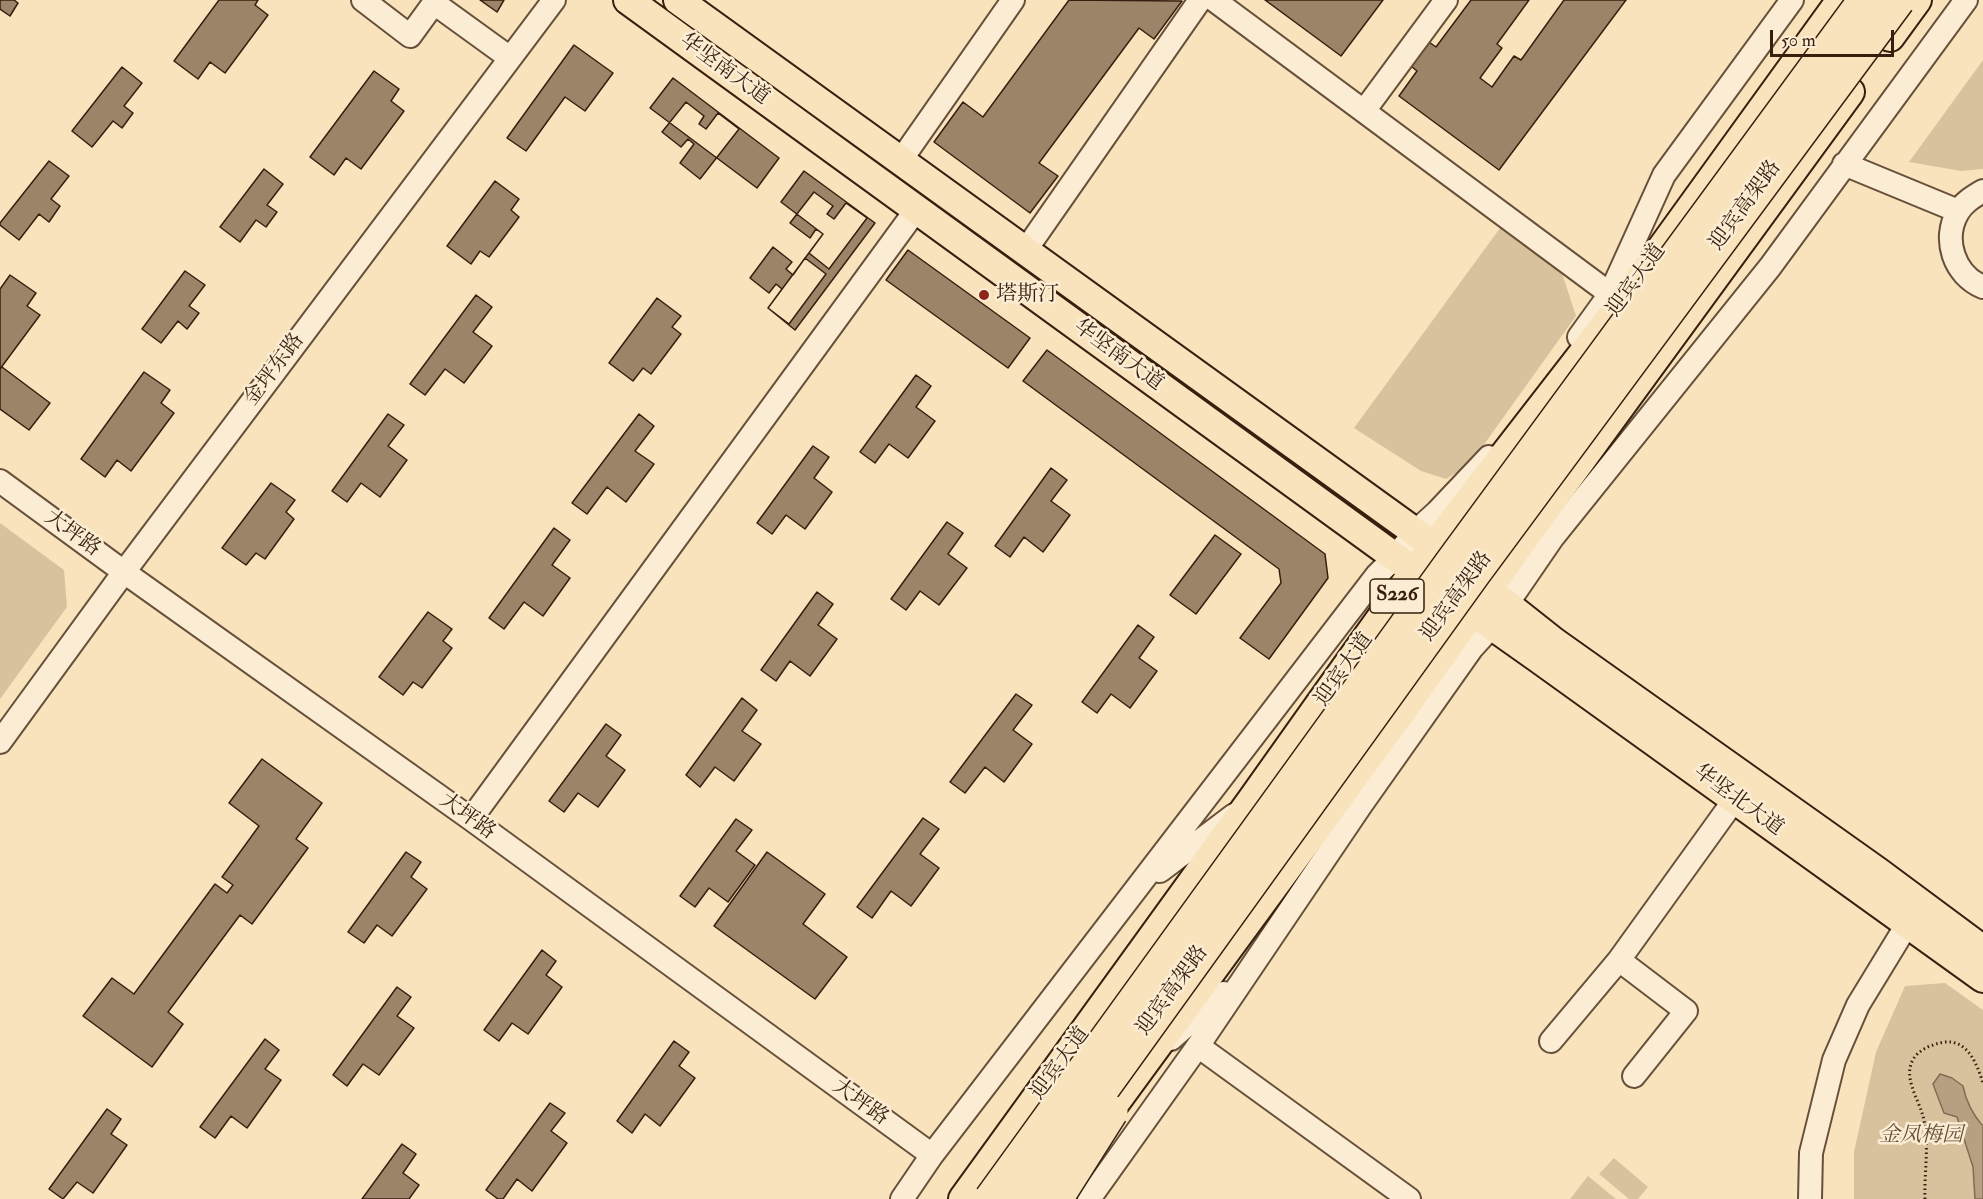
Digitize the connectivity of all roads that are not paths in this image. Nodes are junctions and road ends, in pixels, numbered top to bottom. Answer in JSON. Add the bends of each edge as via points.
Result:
{"nodes":[{"id":1,"x":363,"y":0,"type":"edge"},
{"id":2,"x":554,"y":0,"type":"edge"},
{"id":3,"x":628,"y":0,"type":"edge"},
{"id":4,"x":678,"y":0,"type":"edge"},
{"id":5,"x":1013,"y":0,"type":"edge"},
{"id":6,"x":1200,"y":0,"type":"edge"},
{"id":7,"x":1214,"y":0,"type":"edge"},
{"id":8,"x":1446,"y":0,"type":"edge"},
{"id":9,"x":1792,"y":0,"type":"edge"},
{"id":10,"x":1841,"y":0,"type":"edge"},
{"id":11,"x":1865,"y":0,"type":"edge"},
{"id":12,"x":1898,"y":0,"type":"edge"},
{"id":13,"x":1917,"y":0,"type":"edge"},
{"id":14,"x":1966,"y":0,"type":"edge"},
{"id":15,"x":510,"y":58,"type":"junction"},
{"id":16,"x":1364,"y":111,"type":"junction"},
{"id":17,"x":901,"y":160,"type":"junction"},
{"id":18,"x":1844,"y":164,"type":"junction"},
{"id":19,"x":1983,"y":191,"type":"edge"},
{"id":20,"x":916,"y":210,"type":"junction"},
{"id":21,"x":1958,"y":212,"type":"junction"},
{"id":22,"x":1025,"y":251,"type":"junction"},
{"id":23,"x":1983,"y":286,"type":"edge"},
{"id":24,"x":1616,"y":298,"type":"junction"},
{"id":25,"x":0,"y":481,"type":"edge"},
{"id":26,"x":1424,"y":539,"type":"junction"},
{"id":27,"x":1405,"y":564,"type":"junction"},
{"id":28,"x":124,"y":572,"type":"junction"},
{"id":29,"x":1490,"y":608,"type":"junction"},
{"id":30,"x":0,"y":742,"type":"edge"},
{"id":31,"x":1735,"y":799,"type":"junction"},
{"id":32,"x":1251,"y":801,"type":"junction"},
{"id":33,"x":471,"y":819,"type":"junction"},
{"id":34,"x":1279,"y":844,"type":"junction"},
{"id":35,"x":1135,"y":890,"type":"junction"},
{"id":36,"x":1908,"y":922,"type":"junction"},
{"id":37,"x":1983,"y":950,"type":"edge"},
{"id":38,"x":1619,"y":960,"type":"junction"},
{"id":39,"x":1246,"y":973,"type":"junction"},
{"id":40,"x":1983,"y":978,"type":"edge"},
{"id":41,"x":1551,"y":1041,"type":"dead end"},
{"id":42,"x":1198,"y":1046,"type":"junction"},
{"id":43,"x":1145,"y":1062,"type":"junction"},
{"id":44,"x":1635,"y":1076,"type":"dead end"},
{"id":45,"x":932,"y":1155,"type":"junction"},
{"id":46,"x":902,"y":1199,"type":"edge"},
{"id":47,"x":963,"y":1199,"type":"edge"},
{"id":48,"x":991,"y":1199,"type":"edge"},
{"id":49,"x":1023,"y":1199,"type":"edge"},
{"id":50,"x":1046,"y":1199,"type":"edge"},
{"id":51,"x":1056,"y":1199,"type":"edge"},
{"id":52,"x":1089,"y":1199,"type":"edge"},
{"id":53,"x":1409,"y":1199,"type":"edge"},
{"id":54,"x":1810,"y":1199,"type":"edge"}],
"edges":[{"from":1,"to":15,"type":"street","via":[[410,36],[434,3]]},
{"from":2,"to":15,"type":"street","name":"金坪东路"},
{"from":3,"to":20,"type":"main road","name":"华坚南大道"},
{"from":4,"to":17,"type":"main road","name":"华坚南大道"},
{"from":5,"to":17,"type":"street"},
{"from":6,"to":22,"type":"street"},
{"from":7,"to":16,"type":"street"},
{"from":8,"to":16,"type":"street"},
{"from":9,"to":24,"type":"street","via":[[1664,175]]},
{"from":10,"to":24,"type":"main road","name":"迎宾大道","number":"S226"},
{"from":11,"to":48,"type":"highway","name":"迎宾高架路","bridge":true},
{"from":12,"to":34,"type":"highway","name":"迎宾高架路","bridge":true,"via":[[1474,573]]},
{"from":13,"to":29,"type":"main road"},
{"from":14,"to":18,"type":"street"},
{"from":15,"to":28,"type":"street","name":"金坪东路"},
{"from":16,"to":24,"type":"street"},
{"from":17,"to":22,"type":"main road","name":"华坚南大道"},
{"from":18,"to":21,"type":"street"},
{"from":18,"to":29,"type":"street","via":[[1770,267],[1553,537]]},
{"from":19,"to":21,"type":"street","via":[[1970,198]]},
{"from":20,"to":27,"type":"main road","name":"华坚南大道"},
{"from":20,"to":33,"type":"street"},
{"from":21,"to":23,"type":"street","via":[[1952,227],[1954,259],[1963,273]]},
{"from":22,"to":26,"type":"main road","name":"华坚南大道"},
{"from":24,"to":26,"type":"main road","name":"迎宾大道","number":"S226"},
{"from":25,"to":28,"type":"street","name":"大坪路"},
{"from":26,"to":27,"type":"main road","name":"迎宾大道","number":"S226"},
{"from":26,"to":29,"type":"main road","name":"华坚南大道"},
{"from":27,"to":29,"type":"main road","name":"华坚南大道"},
{"from":27,"to":32,"type":"main road","name":"迎宾大道","number":"S226"},
{"from":27,"to":35,"type":"street","via":[[1377,575]]},
{"from":28,"to":30,"type":"street","name":"金坪东路"},
{"from":28,"to":33,"type":"street","name":"大坪路"},
{"from":29,"to":31,"type":"main road","name":"华坚北大道"},
{"from":29,"to":37,"type":"main road","name":"华坚北大道","via":[[1554,642]]},
{"from":29,"to":39,"type":"street","via":[[1472,648]]},
{"from":29,"to":43,"type":"main road"},
{"from":31,"to":36,"type":"main road","name":"华坚北大道"},
{"from":31,"to":38,"type":"street"},
{"from":32,"to":35,"type":"street"},
{"from":32,"to":47,"type":"main road","name":"迎宾大道","number":"S226"},
{"from":33,"to":45,"type":"street","name":"大坪路"},
{"from":34,"to":49,"type":"highway","name":"迎宾高架路","bridge":true},
{"from":34,"to":51,"type":"highway","bridge":true},
{"from":35,"to":45,"type":"street"},
{"from":36,"to":40,"type":"main road","name":"华坚北大道"},
{"from":36,"to":54,"type":"street","via":[[1858,1005],[1834,1060],[1811,1153]]},
{"from":38,"to":41,"type":"street"},
{"from":38,"to":44,"type":"street","via":[[1686,1011]]},
{"from":39,"to":42,"type":"street"},
{"from":39,"to":43,"type":"street"},
{"from":42,"to":52,"type":"street"},
{"from":42,"to":53,"type":"street"},
{"from":43,"to":50,"type":"main road"},
{"from":45,"to":46,"type":"street"}]}
